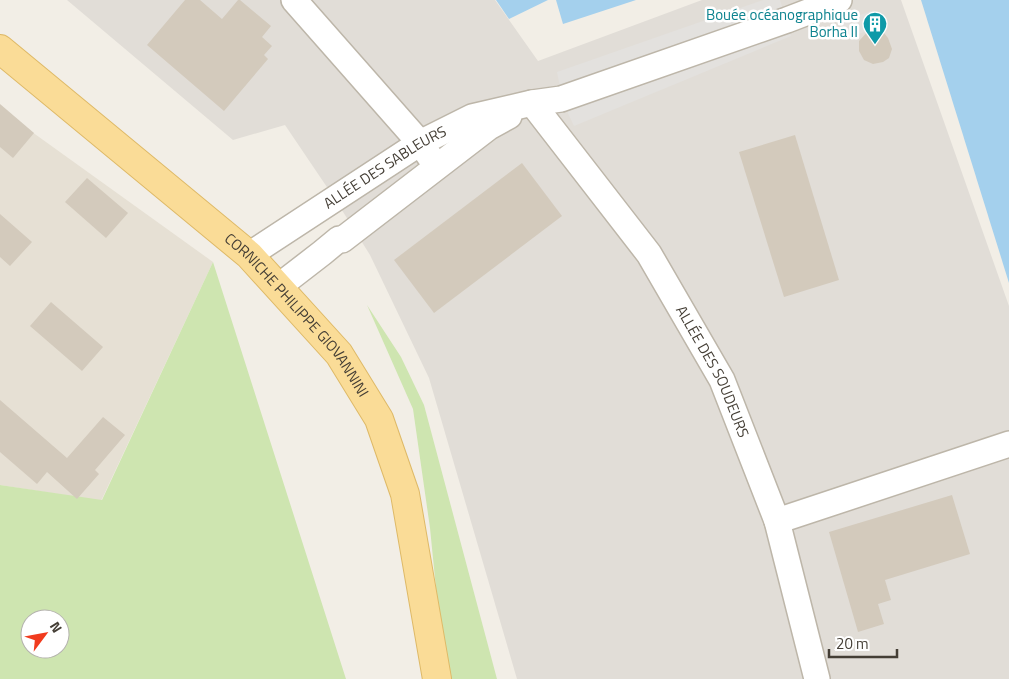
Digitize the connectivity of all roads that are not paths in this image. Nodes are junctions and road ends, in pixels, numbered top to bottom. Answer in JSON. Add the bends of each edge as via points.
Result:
{"nodes":[{"id":1,"x":294,"y":0,"type":"edge"},
{"id":2,"x":832,"y":1,"type":"edge"},
{"id":3,"x":0,"y":49,"type":"edge"},
{"id":4,"x":532,"y":103,"type":"junction"},
{"id":5,"x":420,"y":143,"type":"junction"},
{"id":6,"x":437,"y":166,"type":"junction"},
{"id":7,"x":249,"y":256,"type":"junction"},
{"id":8,"x":278,"y":287,"type":"junction"},
{"id":9,"x":1009,"y":444,"type":"edge"},
{"id":10,"x":777,"y":521,"type":"junction"},
{"id":11,"x":437,"y":679,"type":"edge"},
{"id":12,"x":817,"y":679,"type":"edge"}],
"edges":[{"from":1,"to":5,"type":"lane"},
{"from":2,"to":4,"type":"lane","name":"ALLÉE DES SABLEURS","via":[[787,20],[561,99]]},
{"from":3,"to":7,"type":"main road","name":"CORNICHE PHILIPPE GIOVANNINI"},
{"from":4,"to":5,"type":"lane","name":"ALLÉE DES SABLEURS","via":[[472,117]]},
{"from":4,"to":6,"type":"lane","name":"ALLÉE DES SABLEURS","via":[[489,127]]},
{"from":4,"to":10,"type":"lane","name":"ALLÉE DES SOUDEURS","via":[[650,254],[722,380]]},
{"from":5,"to":6,"type":"lane"},
{"from":5,"to":7,"type":"lane","name":"ALLÉE DES SABLEURS"},
{"from":6,"to":8,"type":"lane","name":"ALLÉE DES SABLEURS"},
{"from":7,"to":8,"type":"main road","name":"CORNICHE PHILIPPE GIOVANNINI"},
{"from":8,"to":11,"type":"main road","name":"CORNICHE PHILIPPE GIOVANNINI","via":[[339,354],[379,419],[405,494]]},
{"from":9,"to":10,"type":"lane"},
{"from":10,"to":12,"type":"lane","name":"ALLÉE DES SOUDEURS"}]}
